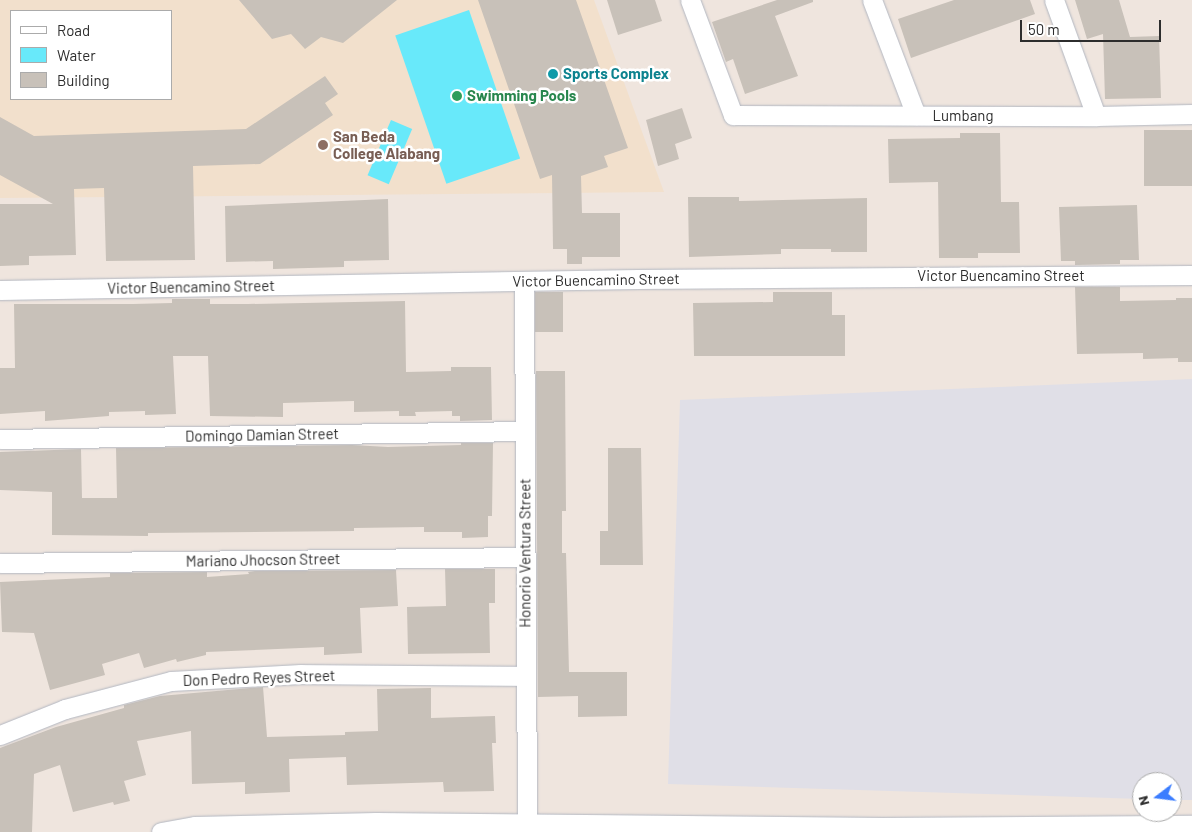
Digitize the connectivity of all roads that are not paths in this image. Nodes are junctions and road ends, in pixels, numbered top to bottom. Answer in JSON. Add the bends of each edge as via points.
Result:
{"nodes":[{"id":1,"x":690,"y":0,"type":"edge"},
{"id":2,"x":872,"y":0,"type":"edge"},
{"id":3,"x":1054,"y":0,"type":"edge"},
{"id":4,"x":1192,"y":114,"type":"edge"},
{"id":5,"x":916,"y":115,"type":"junction"},
{"id":6,"x":1096,"y":116,"type":"junction"},
{"id":7,"x":1192,"y":275,"type":"edge"},
{"id":8,"x":524,"y":282,"type":"junction"},
{"id":9,"x":0,"y":290,"type":"edge"},
{"id":10,"x":524,"y":431,"type":"junction"},
{"id":11,"x":0,"y":439,"type":"edge"},
{"id":12,"x":525,"y":557,"type":"junction"},
{"id":13,"x":0,"y":563,"type":"edge"},
{"id":14,"x":526,"y":676,"type":"junction"},
{"id":15,"x":0,"y":736,"type":"edge"},
{"id":16,"x":526,"y":824,"type":"junction"},
{"id":17,"x":1192,"y":825,"type":"edge"},
{"id":18,"x":883,"y":829,"type":"edge"},
{"id":19,"x":161,"y":832,"type":"edge"}],
"edges":[{"from":1,"to":5,"type":"street","name":"Lumbang","via":[[733,115]]},
{"from":2,"to":5,"type":"street"},
{"from":3,"to":6,"type":"street"},
{"from":4,"to":6,"type":"street","name":"Lumbang"},
{"from":5,"to":6,"type":"street","name":"Lumbang"},
{"from":7,"to":8,"type":"street","name":"Victor Buencamino Street","via":[[652,278]]},
{"from":8,"to":9,"type":"street","name":"Victor Buencamino Street"},
{"from":8,"to":10,"type":"street","name":"Honorio Ventura Street"},
{"from":10,"to":11,"type":"street","name":"Domingo Damian Street"},
{"from":10,"to":12,"type":"street","name":"Honorio Ventura Street"},
{"from":12,"to":13,"type":"street","name":"Mariano Jhocson Street"},
{"from":12,"to":14,"type":"street","name":"Honorio Ventura Street"},
{"from":14,"to":15,"type":"street","name":"Don Pedro Reyes Street","via":[[301,674],[171,681],[65,709]]},
{"from":14,"to":16,"type":"street","name":"Honorio Ventura Street"},
{"from":16,"to":18,"type":"street"},
{"from":16,"to":19,"type":"street","via":[[376,822],[195,826]]},
{"from":17,"to":18,"type":"street"}]}
